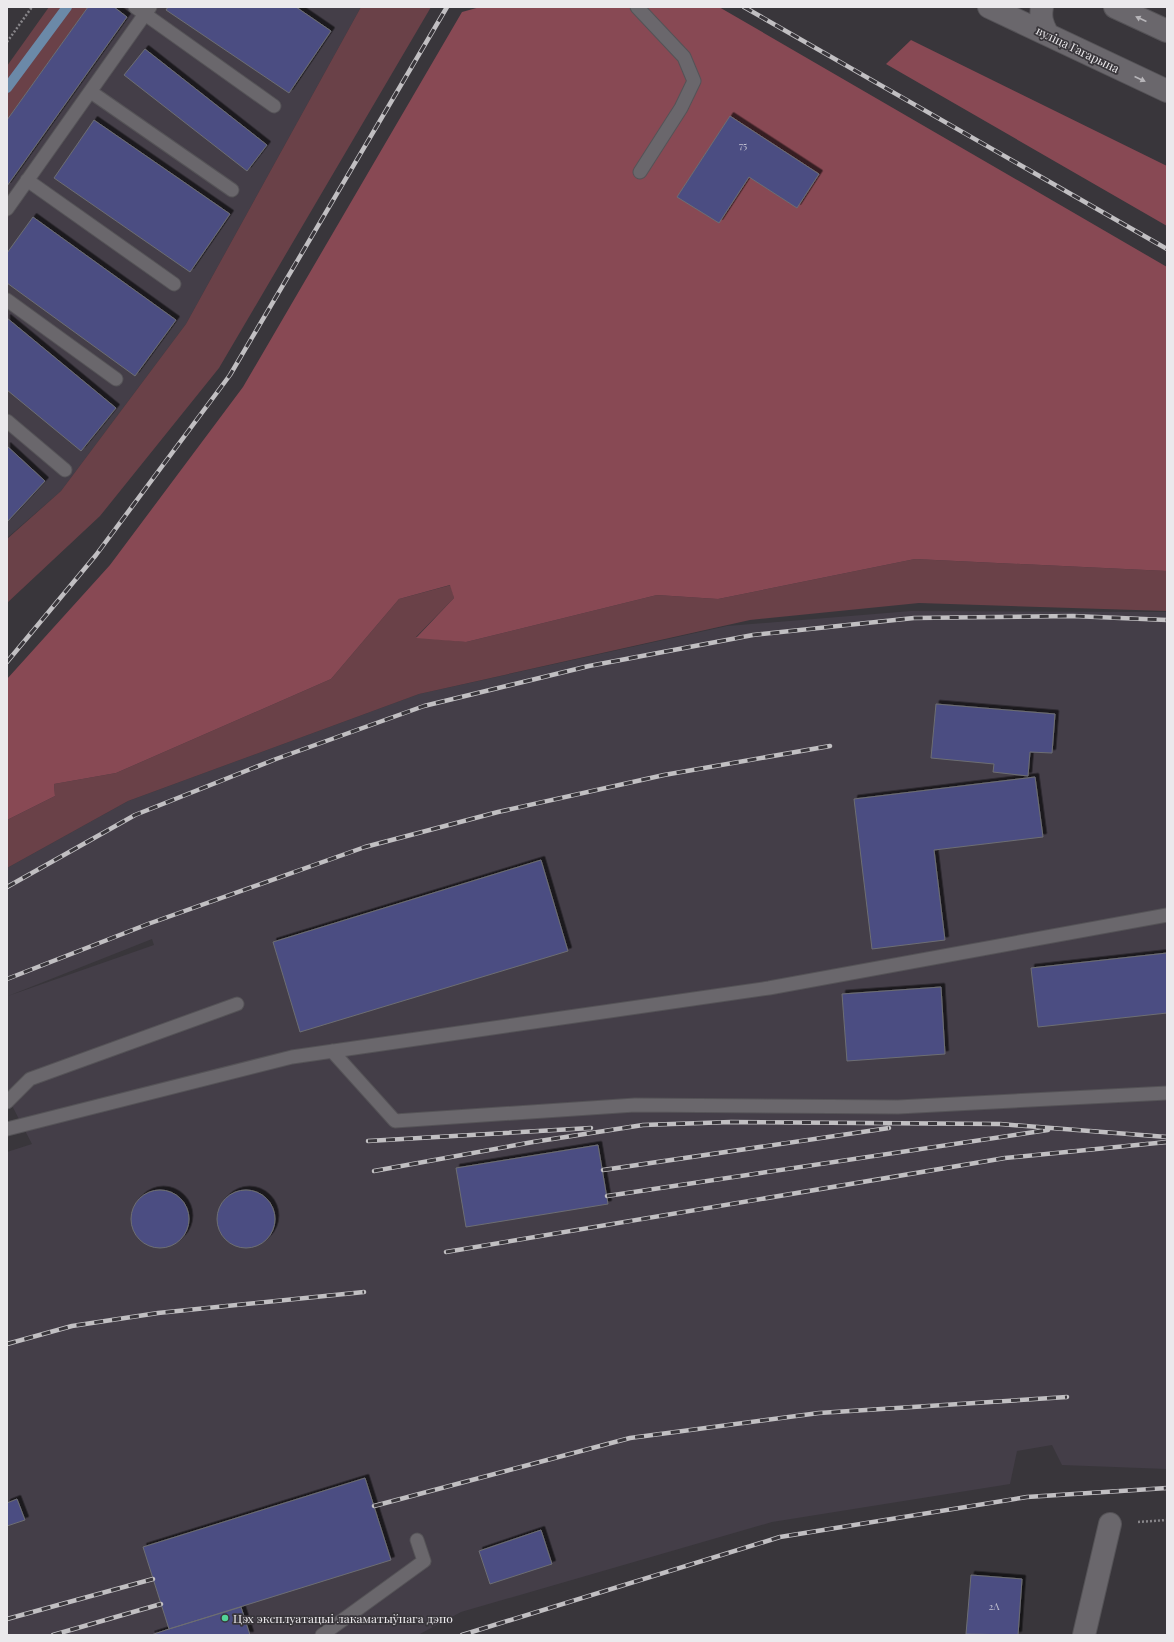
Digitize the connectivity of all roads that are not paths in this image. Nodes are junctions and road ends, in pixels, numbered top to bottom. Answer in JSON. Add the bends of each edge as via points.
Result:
{"nodes":[{"id":1,"x":637,"y":7,"type":"edge"},
{"id":2,"x":989,"y":7,"type":"edge"},
{"id":3,"x":1042,"y":7,"type":"edge"},
{"id":4,"x":1115,"y":7,"type":"edge"},
{"id":5,"x":143,"y":10,"type":"edge"},
{"id":6,"x":1167,"y":31,"type":"edge"},
{"id":7,"x":1047,"y":34,"type":"junction"},
{"id":8,"x":1167,"y":91,"type":"edge"},
{"id":9,"x":91,"y":92,"type":"junction"},
{"id":10,"x":274,"y":106,"type":"dead end"},
{"id":11,"x":640,"y":172,"type":"dead end"},
{"id":12,"x":27,"y":180,"type":"junction"},
{"id":13,"x":232,"y":190,"type":"dead end"},
{"id":14,"x":7,"y":209,"type":"edge"},
{"id":15,"x":174,"y":284,"type":"dead end"},
{"id":16,"x":7,"y":300,"type":"edge"},
{"id":17,"x":116,"y":379,"type":"dead end"},
{"id":18,"x":7,"y":420,"type":"edge"},
{"id":19,"x":66,"y":470,"type":"dead end"},
{"id":20,"x":1167,"y":915,"type":"edge"},
{"id":21,"x":237,"y":1004,"type":"dead end"},
{"id":22,"x":332,"y":1051,"type":"junction"},
{"id":23,"x":1167,"y":1093,"type":"edge"},
{"id":24,"x":7,"y":1102,"type":"edge"},
{"id":25,"x":7,"y":1129,"type":"edge"},
{"id":26,"x":1110,"y":1524,"type":"dead end"},
{"id":27,"x":417,"y":1540,"type":"dead end"},
{"id":28,"x":322,"y":1635,"type":"edge"},
{"id":29,"x":1084,"y":1635,"type":"edge"}],
"edges":[{"from":1,"to":11,"type":"lane","via":[[684,57],[694,81],[681,108]]},
{"from":2,"to":7,"type":"main road","name":"вуліца Гагарына"},
{"from":3,"to":7,"type":"main road","via":[[1042,23]]},
{"from":6,"to":4,"type":"main road","one_way":true},
{"from":5,"to":9,"type":"lane"},
{"from":5,"to":10,"type":"lane"},
{"from":7,"to":8,"type":"main road","name":"вуліца Гагарына","one_way":true},
{"from":9,"to":12,"type":"lane"},
{"from":9,"to":13,"type":"lane"},
{"from":12,"to":14,"type":"lane"},
{"from":12,"to":15,"type":"lane"},
{"from":16,"to":17,"type":"lane"},
{"from":18,"to":19,"type":"lane"},
{"from":20,"to":22,"type":"lane","via":[[769,988]]},
{"from":21,"to":24,"type":"lane","via":[[30,1079]]},
{"from":22,"to":23,"type":"lane","via":[[395,1121],[635,1105],[898,1107]]},
{"from":22,"to":25,"type":"lane","via":[[292,1057]]},
{"from":26,"to":29,"type":"main road"},
{"from":27,"to":28,"type":"lane","via":[[424,1561]]}]}
